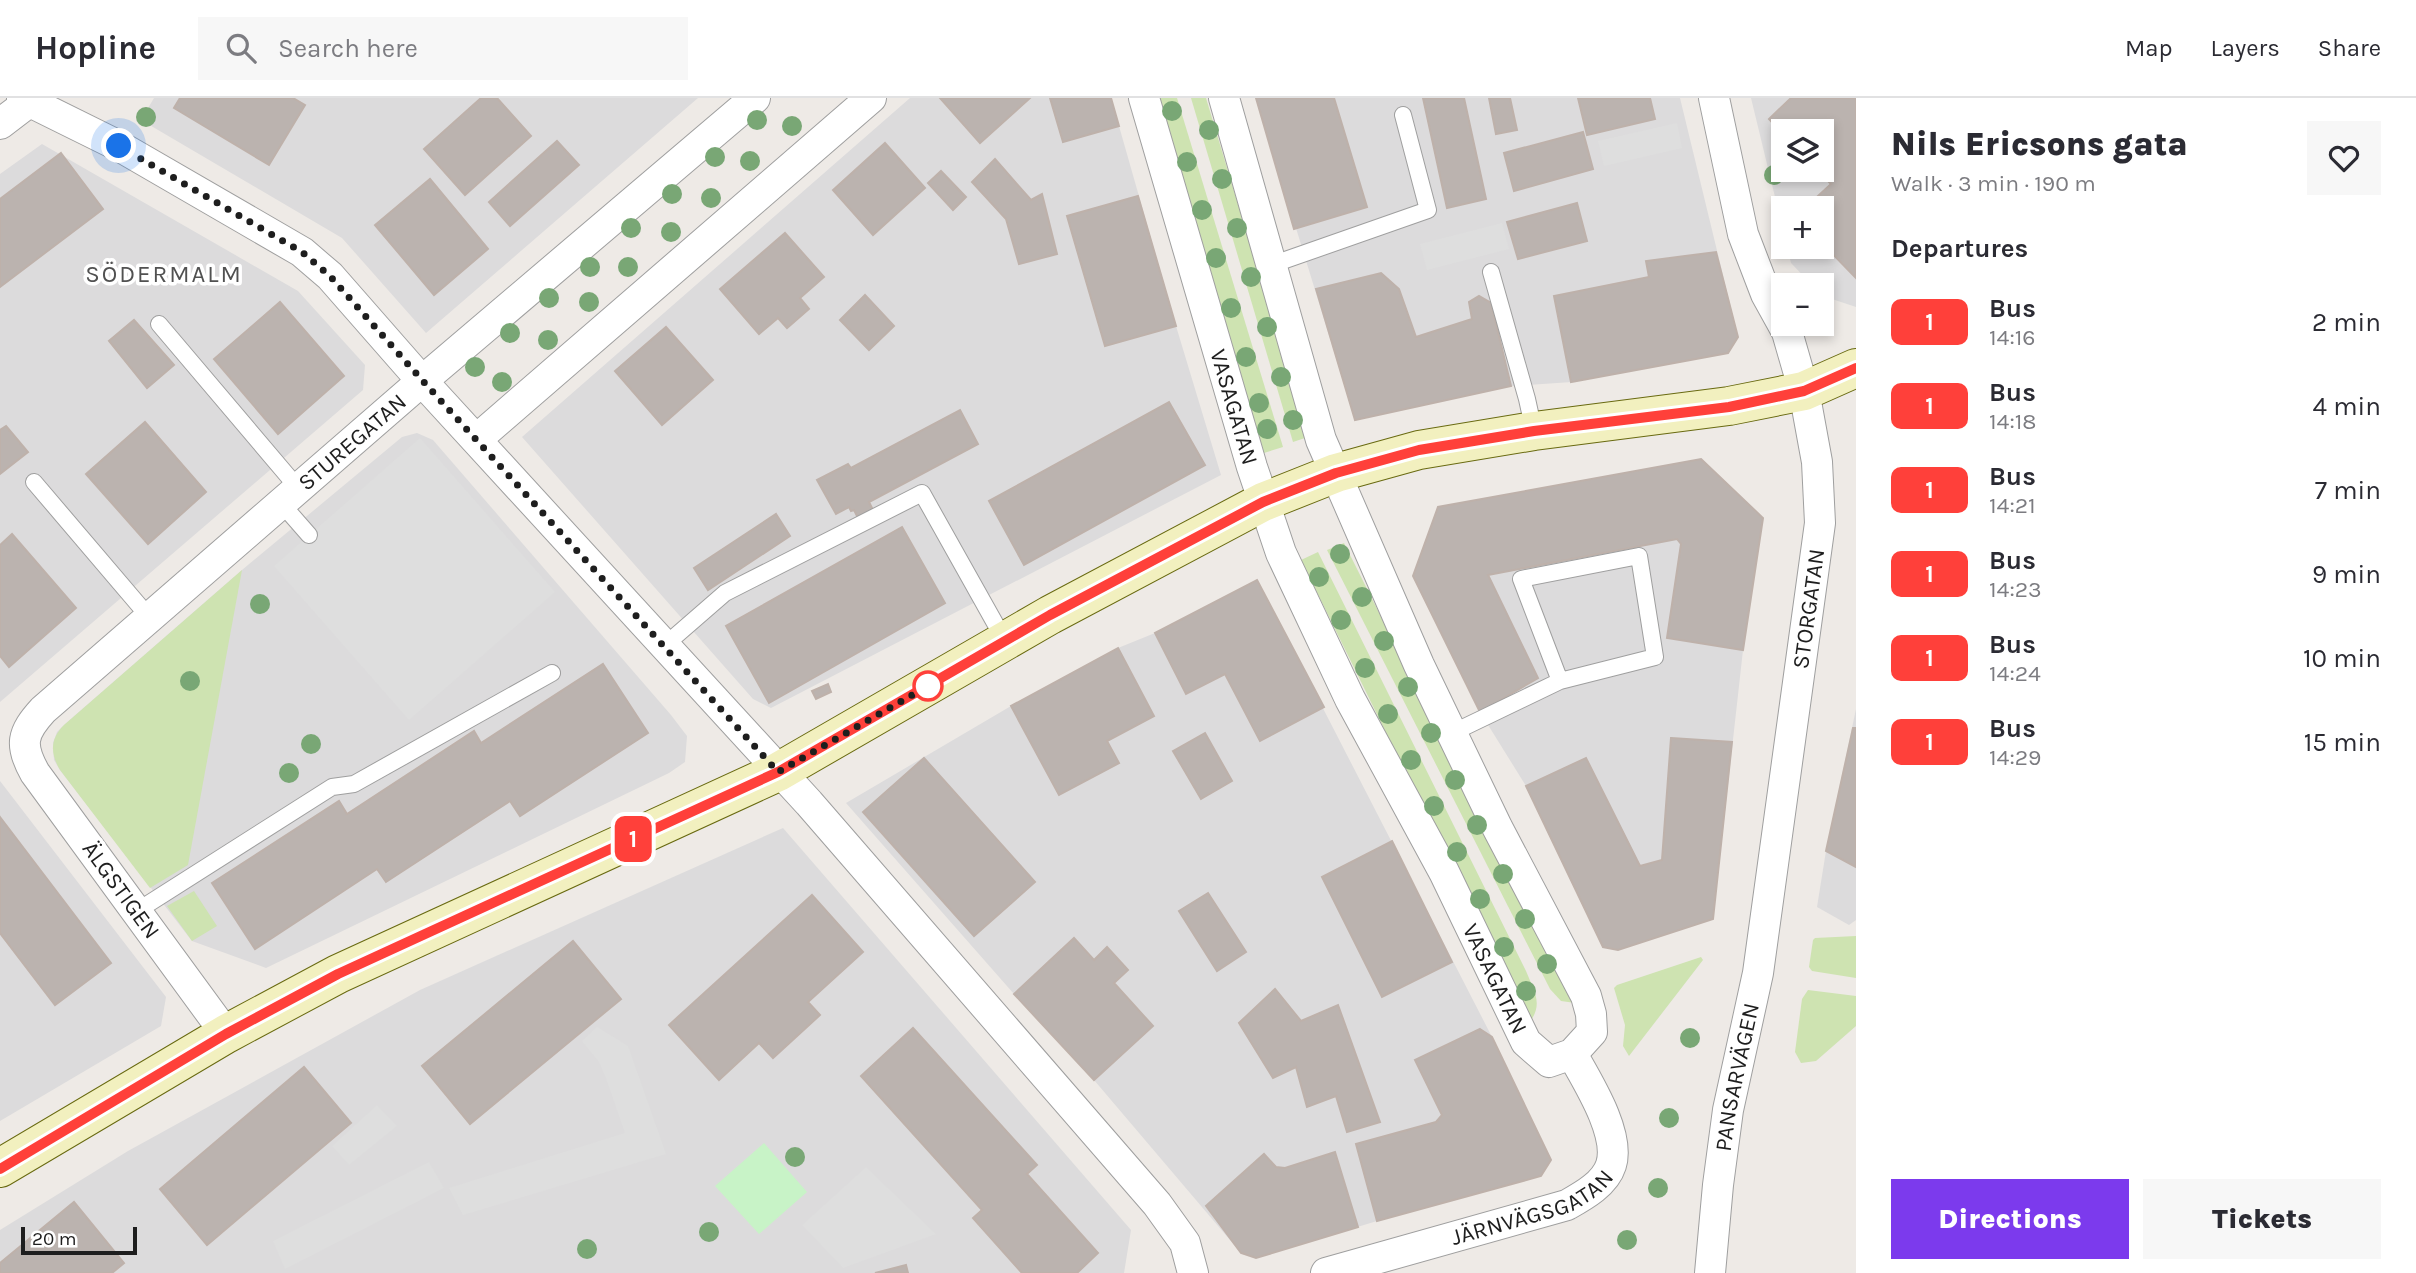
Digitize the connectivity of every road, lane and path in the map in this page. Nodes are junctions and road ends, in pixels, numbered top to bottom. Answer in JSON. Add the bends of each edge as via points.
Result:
{"nodes":[{"id":1,"x":755,"y":98,"type":"edge"},
{"id":2,"x":871,"y":98,"type":"edge"},
{"id":3,"x":1144,"y":98,"type":"edge"},
{"id":4,"x":1224,"y":98,"type":"edge"},
{"id":5,"x":1714,"y":98,"type":"edge"},
{"id":6,"x":28,"y":99,"type":"edge"},
{"id":7,"x":1403,"y":115,"type":"dead end"},
{"id":8,"x":0,"y":124,"type":"edge"},
{"id":9,"x":1271,"y":265,"type":"junction"},
{"id":10,"x":1491,"y":272,"type":"dead end"},
{"id":11,"x":159,"y":324,"type":"dead end"},
{"id":12,"x":1856,"y":368,"type":"edge"},
{"id":13,"x":422,"y":380,"type":"junction"},
{"id":14,"x":1804,"y":391,"type":"junction"},
{"id":15,"x":1534,"y":431,"type":"junction"},
{"id":16,"x":478,"y":439,"type":"junction"},
{"id":17,"x":1336,"y":473,"type":"junction"},
{"id":18,"x":34,"y":482,"type":"dead end"},
{"id":19,"x":290,"y":495,"type":"junction"},
{"id":20,"x":1263,"y":502,"type":"junction"},
{"id":21,"x":309,"y":535,"type":"dead end"},
{"id":22,"x":149,"y":617,"type":"junction"},
{"id":23,"x":1005,"y":640,"type":"junction"},
{"id":24,"x":664,"y":646,"type":"junction"},
{"id":25,"x":552,"y":673,"type":"dead end"},
{"id":26,"x":1560,"y":681,"type":"junction"},
{"id":27,"x":1452,"y":733,"type":"junction"},
{"id":28,"x":24,"y":741,"type":"joint"},
{"id":29,"x":778,"y":772,"type":"junction"},
{"id":30,"x":1771,"y":883,"type":"joint"},
{"id":31,"x":137,"y":911,"type":"junction"},
{"id":32,"x":226,"y":1034,"type":"junction"},
{"id":33,"x":1572,"y":1054,"type":"junction"},
{"id":34,"x":0,"y":1168,"type":"edge"},
{"id":35,"x":1193,"y":1273,"type":"edge"},
{"id":36,"x":1326,"y":1273,"type":"edge"},
{"id":37,"x":1710,"y":1273,"type":"edge"}],
"edges":[{"from":1,"to":13,"type":"street","name":"STUREGATAN"},
{"from":2,"to":16,"type":"street"},
{"from":3,"to":20,"type":"street","name":"VASAGATAN"},
{"from":4,"to":9,"type":"street"},
{"from":5,"to":14,"type":"street","name":"STORGATAN","via":[[1743,234],[1766,294],[1787,332]]},
{"from":6,"to":8,"type":"street"},
{"from":6,"to":13,"type":"street","via":[[302,252],[330,276]]},
{"from":7,"to":9,"type":"lane","via":[[1428,210]]},
{"from":9,"to":17,"type":"street","via":[[1321,440]]},
{"from":10,"to":15,"type":"lane"},
{"from":11,"to":19,"type":"lane"},
{"from":12,"to":14,"type":"street"},
{"from":13,"to":16,"type":"street"},
{"from":13,"to":19,"type":"street","name":"STUREGATAN"},
{"from":14,"to":15,"type":"street","via":[[1729,407]]},
{"from":14,"to":30,"type":"street","name":"STORGATAN","via":[[1817,462],[1820,523]]},
{"from":15,"to":17,"type":"street","via":[[1419,450]]},
{"from":16,"to":24,"type":"street"},
{"from":17,"to":20,"type":"street"},
{"from":17,"to":27,"type":"street"},
{"from":18,"to":22,"type":"lane"},
{"from":19,"to":21,"type":"lane"},
{"from":19,"to":22,"type":"street","name":"STUREGATAN"},
{"from":20,"to":23,"type":"street"},
{"from":20,"to":33,"type":"street","name":"VASAGATAN","via":[[1280,553],[1350,699],[1444,872],[1526,1042],[1549,1062]]},
{"from":22,"to":28,"type":"street","name":"STUREGATAN","via":[[43,709],[29,725]]},
{"from":23,"to":24,"type":"lane","via":[[922,493],[725,593]]},
{"from":23,"to":29,"type":"street"},
{"from":24,"to":29,"type":"street"},
{"from":25,"to":31,"type":"lane","via":[[354,784],[332,787]]},
{"from":26,"to":26,"type":"lane","via":[[1655,656],[1639,556],[1521,579]]},
{"from":26,"to":27,"type":"lane"},
{"from":27,"to":33,"type":"street","via":[[1586,996],[1592,1032]]},
{"from":28,"to":31,"type":"street","name":"ÄLGSTIGEN","via":[[35,773]]},
{"from":29,"to":32,"type":"street","via":[[338,974]]},
{"from":29,"to":35,"type":"street","via":[[1157,1204],[1185,1243]]},
{"from":30,"to":37,"type":"street","name":"PANSARVÄGEN","via":[[1758,973],[1728,1111]]},
{"from":31,"to":32,"type":"street","name":"ÄLGSTIGEN"},
{"from":32,"to":34,"type":"street"},
{"from":33,"to":36,"type":"street","name":"JÄRNVÄGSGATAN","via":[[1612,1138],[1611,1166],[1594,1188],[1567,1205]]}]}
